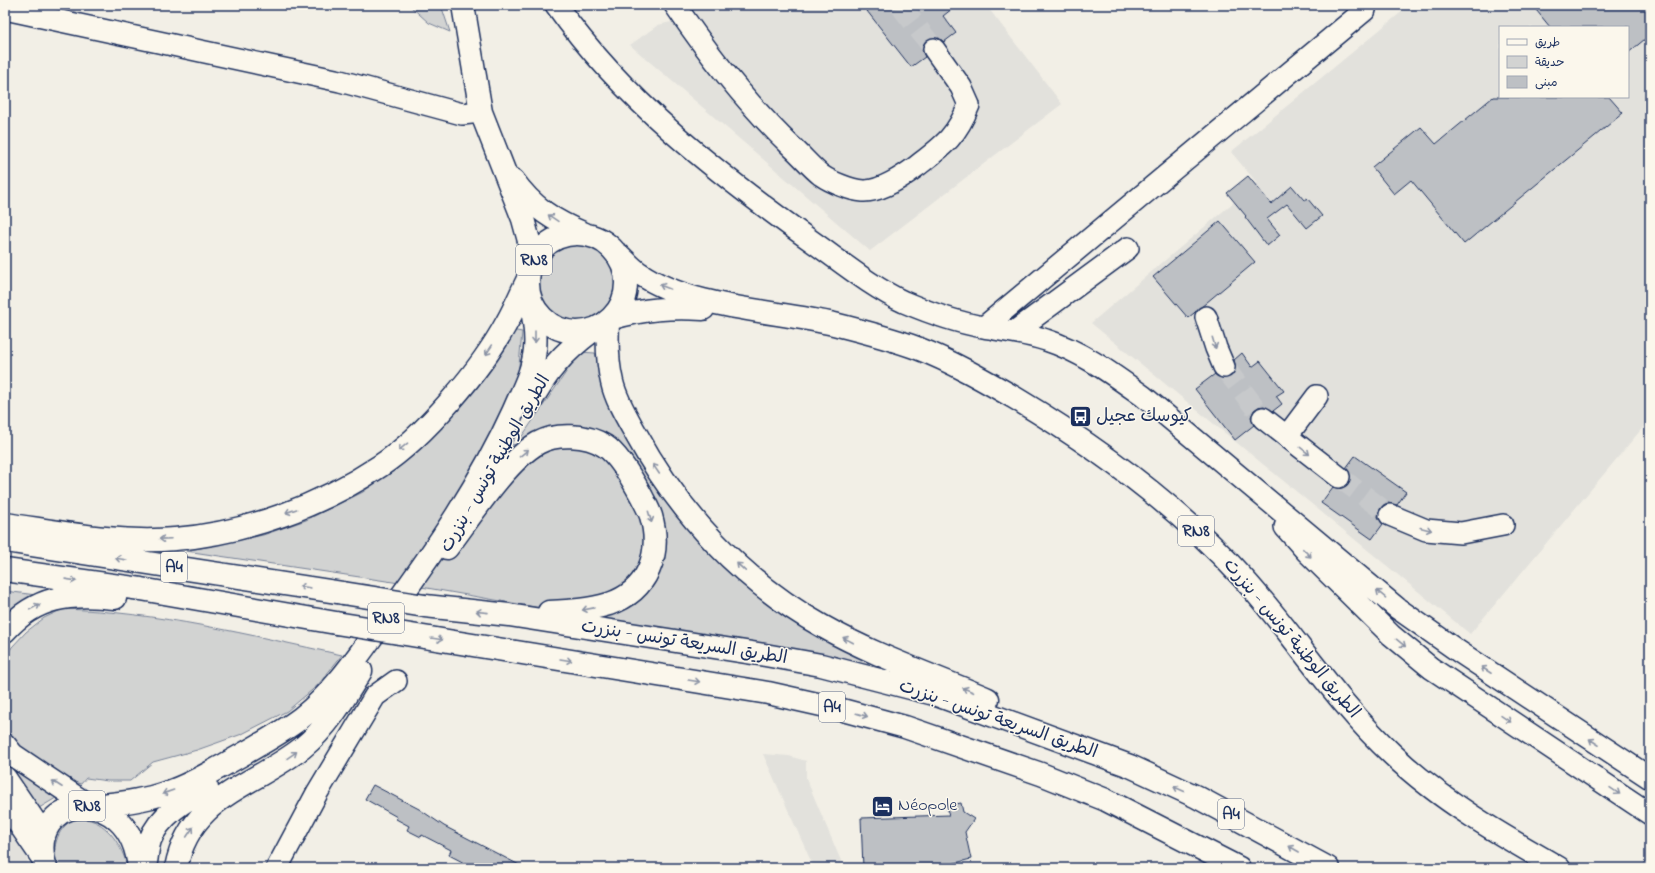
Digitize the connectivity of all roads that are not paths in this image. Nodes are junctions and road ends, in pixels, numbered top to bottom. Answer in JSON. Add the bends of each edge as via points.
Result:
{"nodes":[{"id":1,"x":463,"y":5,"type":"edge"},
{"id":2,"x":556,"y":5,"type":"edge"},
{"id":3,"x":675,"y":5,"type":"edge"},
{"id":4,"x":1366,"y":7,"type":"edge"},
{"id":5,"x":5,"y":9,"type":"edge"},
{"id":6,"x":934,"y":49,"type":"tunnel mouth"},
{"id":7,"x":481,"y":112,"type":"junction"},
{"id":8,"x":501,"y":162,"type":"junction"},
{"id":9,"x":588,"y":235,"type":"junction"},
{"id":10,"x":1128,"y":248,"type":"dead end"},
{"id":11,"x":618,"y":254,"type":"junction"},
{"id":12,"x":530,"y":282,"type":"junction"},
{"id":13,"x":756,"y":312,"type":"junction"},
{"id":14,"x":1206,"y":317,"type":"dead end"},
{"id":15,"x":604,"y":324,"type":"junction"},
{"id":16,"x":984,"y":328,"type":"junction"},
{"id":17,"x":1014,"y":332,"type":"junction"},
{"id":18,"x":1224,"y":367,"type":"tunnel mouth"},
{"id":19,"x":1317,"y":396,"type":"dead end"},
{"id":20,"x":1263,"y":418,"type":"tunnel mouth"},
{"id":21,"x":1287,"y":436,"type":"junction"},
{"id":22,"x":1340,"y":477,"type":"tunnel mouth"},
{"id":23,"x":1266,"y":500,"type":"junction"},
{"id":24,"x":1390,"y":515,"type":"tunnel mouth"},
{"id":25,"x":5,"y":524,"type":"edge"},
{"id":26,"x":1503,"y":525,"type":"dead end"},
{"id":27,"x":5,"y":541,"type":"edge"},
{"id":28,"x":447,"y":548,"type":"junction"},
{"id":29,"x":5,"y":570,"type":"edge"},
{"id":30,"x":245,"y":608,"type":"junction"},
{"id":31,"x":509,"y":615,"type":"junction"},
{"id":32,"x":5,"y":631,"type":"edge"},
{"id":33,"x":1448,"y":644,"type":"junction"},
{"id":34,"x":366,"y":664,"type":"junction"},
{"id":35,"x":1431,"y":668,"type":"junction"},
{"id":36,"x":396,"y":681,"type":"dead end"},
{"id":37,"x":5,"y":745,"type":"edge"},
{"id":38,"x":1130,"y":766,"type":"junction"},
{"id":39,"x":5,"y":778,"type":"edge"},
{"id":40,"x":1650,"y":778,"type":"edge"},
{"id":41,"x":5,"y":804,"type":"edge"},
{"id":42,"x":91,"y":806,"type":"junction"},
{"id":43,"x":1650,"y":814,"type":"edge"},
{"id":44,"x":44,"y":858,"type":"edge"},
{"id":45,"x":139,"y":868,"type":"edge"},
{"id":46,"x":145,"y":868,"type":"edge"},
{"id":47,"x":176,"y":868,"type":"edge"},
{"id":48,"x":277,"y":868,"type":"edge"},
{"id":49,"x":1239,"y":868,"type":"edge"},
{"id":50,"x":1328,"y":868,"type":"edge"},
{"id":51,"x":1559,"y":868,"type":"edge"}],
"edges":[{"from":1,"to":7,"type":"main road"},
{"from":2,"to":16,"type":"street","via":[[609,71],[648,111],[796,230],[901,301],[944,319]]},
{"from":3,"to":6,"type":"street","via":[[731,80],[768,124],[822,175],[843,186],[863,191],[903,177],[944,146],[960,125],[969,105],[961,87]]},
{"from":4,"to":16,"type":"street"},
{"from":5,"to":7,"type":"street","via":[[340,80],[462,114]]},
{"from":7,"to":8,"type":"main road"},
{"from":9,"to":8,"type":"main road","one_way":true,"via":[[559,223],[541,210],[523,193]]},
{"from":8,"to":12,"type":"main road","via":[[530,241]]},
{"from":9,"to":11,"type":"main road","name":"الطريق الوطنية تونس - بنزرت","number":"RN8","via":[[609,245]]},
{"from":9,"to":12,"type":"main road","name":"الطريق الوطنية تونس - بنزرت","number":"RN8","via":[[567,235],[547,244],[537,254]]},
{"from":10,"to":17,"type":"street"},
{"from":13,"to":11,"type":"main road","name":"الطريق الوطنية تونس - بنزرت","number":"RN8","one_way":true,"via":[[686,295],[660,285],[638,272]]},
{"from":11,"to":15,"type":"main road","name":"الطريق الوطنية تونس - بنزرت","number":"RN8","via":[[627,280],[626,294],[621,307]]},
{"from":12,"to":15,"type":"main road","name":"الطريق الوطنية تونس - بنزرت","number":"RN8","via":[[537,312],[548,323],[562,330],[577,333]]},
{"from":12,"to":25,"type":"main road","number":"RN8","one_way":true,"via":[[480,363],[450,401],[398,452],[348,486],[295,510],[255,523],[216,533],[176,539],[94,537]]},
{"from":12,"to":42,"type":"main road","name":"الطريق الوطنية تونس - بنزرت","number":"RN8","one_way":true,"via":[[536,332],[535,350],[528,378],[508,424],[475,487],[417,575],[324,699],[268,741],[187,785],[165,794],[138,800]]},
{"from":13,"to":15,"type":"main road","name":"الطريق الوطنية تونس - بنزرت","number":"RN8","via":[[674,307],[639,310]]},
{"from":13,"to":51,"type":"main road","name":"الطريق الوطنية تونس - بنزرت","number":"RN8","via":[[829,323],[918,348],[979,378],[1079,438],[1193,528],[1242,577],[1354,714],[1391,754],[1460,807]]},
{"from":14,"to":18,"type":"street","one_way":true},
{"from":15,"to":28,"type":"main road","name":"الطريق الوطنية تونس - بنزرت","number":"RN8","via":[[567,350],[542,380],[484,491]]},
{"from":38,"to":15,"type":"main road","one_way":true,"via":[[1013,710],[859,645],[821,626],[746,572],[709,537],[676,498],[648,457],[626,417],[612,384]]},
{"from":16,"to":17,"type":"street"},
{"from":17,"to":23,"type":"street","via":[[1045,339],[1076,351],[1105,369],[1143,396]]},
{"from":19,"to":21,"type":"street"},
{"from":20,"to":21,"type":"street"},
{"from":21,"to":22,"type":"street","one_way":true},
{"from":33,"to":23,"type":"street","one_way":true,"via":[[1398,608]]},
{"from":23,"to":35,"type":"street","one_way":true,"via":[[1286,530],[1307,552],[1391,635]]},
{"from":24,"to":26,"type":"street","one_way":true,"via":[[1426,530],[1462,533]]},
{"from":31,"to":27,"type":"main road","name":"الطريق السريعة تونس - بنزرت","number":"A4","one_way":true,"bridge":true,"via":[[425,606]]},
{"from":28,"to":31,"type":"main road","one_way":true,"via":[[508,468],[534,446],[554,438],[572,436],[588,439],[605,446],[623,465],[651,516],[655,539],[654,557],[646,576],[632,592],[610,604],[586,610]]},
{"from":28,"to":34,"type":"main road","name":"الطريق الوطنية تونس - بنزرت","number":"RN8"},
{"from":29,"to":30,"type":"main road","name":"الطريق السريعة تونس - بنزرت","number":"A4","one_way":true},
{"from":32,"to":30,"type":"main road","one_way":true,"via":[[16,618],[35,606],[49,600],[72,597]]},
{"from":30,"to":49,"type":"main road","name":"الطريق السريعة تونس - بنزرت","number":"A4","one_way":true,"bridge":true,"via":[[768,693],[836,708],[905,727],[1041,774],[1106,800]]},
{"from":31,"to":38,"type":"main road","name":"الطريق السريعة تونس - بنزرت","number":"A4","via":[[765,655],[849,672],[934,694]]},
{"from":33,"to":35,"type":"street"},
{"from":40,"to":33,"type":"street","one_way":true},
{"from":34,"to":46,"type":"main road","name":"الطريق الوطنية تونس - بنزرت","number":"RN8","via":[[330,707],[306,728],[174,809],[160,823],[150,840]]},
{"from":47,"to":34,"type":"main road","one_way":true,"via":[[185,839],[202,815],[224,796],[285,760],[318,734],[334,715]]},
{"from":35,"to":43,"type":"street","one_way":true},
{"from":36,"to":48,"type":"street","via":[[375,696],[317,792]]},
{"from":42,"to":37,"type":"main road","one_way":true,"via":[[13,755]]},
{"from":50,"to":38,"type":"main road","name":"الطريق السريعة تونس - بنزرت","number":"A4","one_way":true,"via":[[1197,796]]},
{"from":39,"to":44,"type":"main road","via":[[35,822]]},
{"from":41,"to":44,"type":"street"},
{"from":42,"to":44,"type":"main road","name":"الطريق الوطنية تونس - بنزرت","number":"RN8","via":[[68,810],[57,816],[49,826]]},
{"from":42,"to":45,"type":"main road","number":"RN8","via":[[115,817],[125,829],[134,847]]}]}
